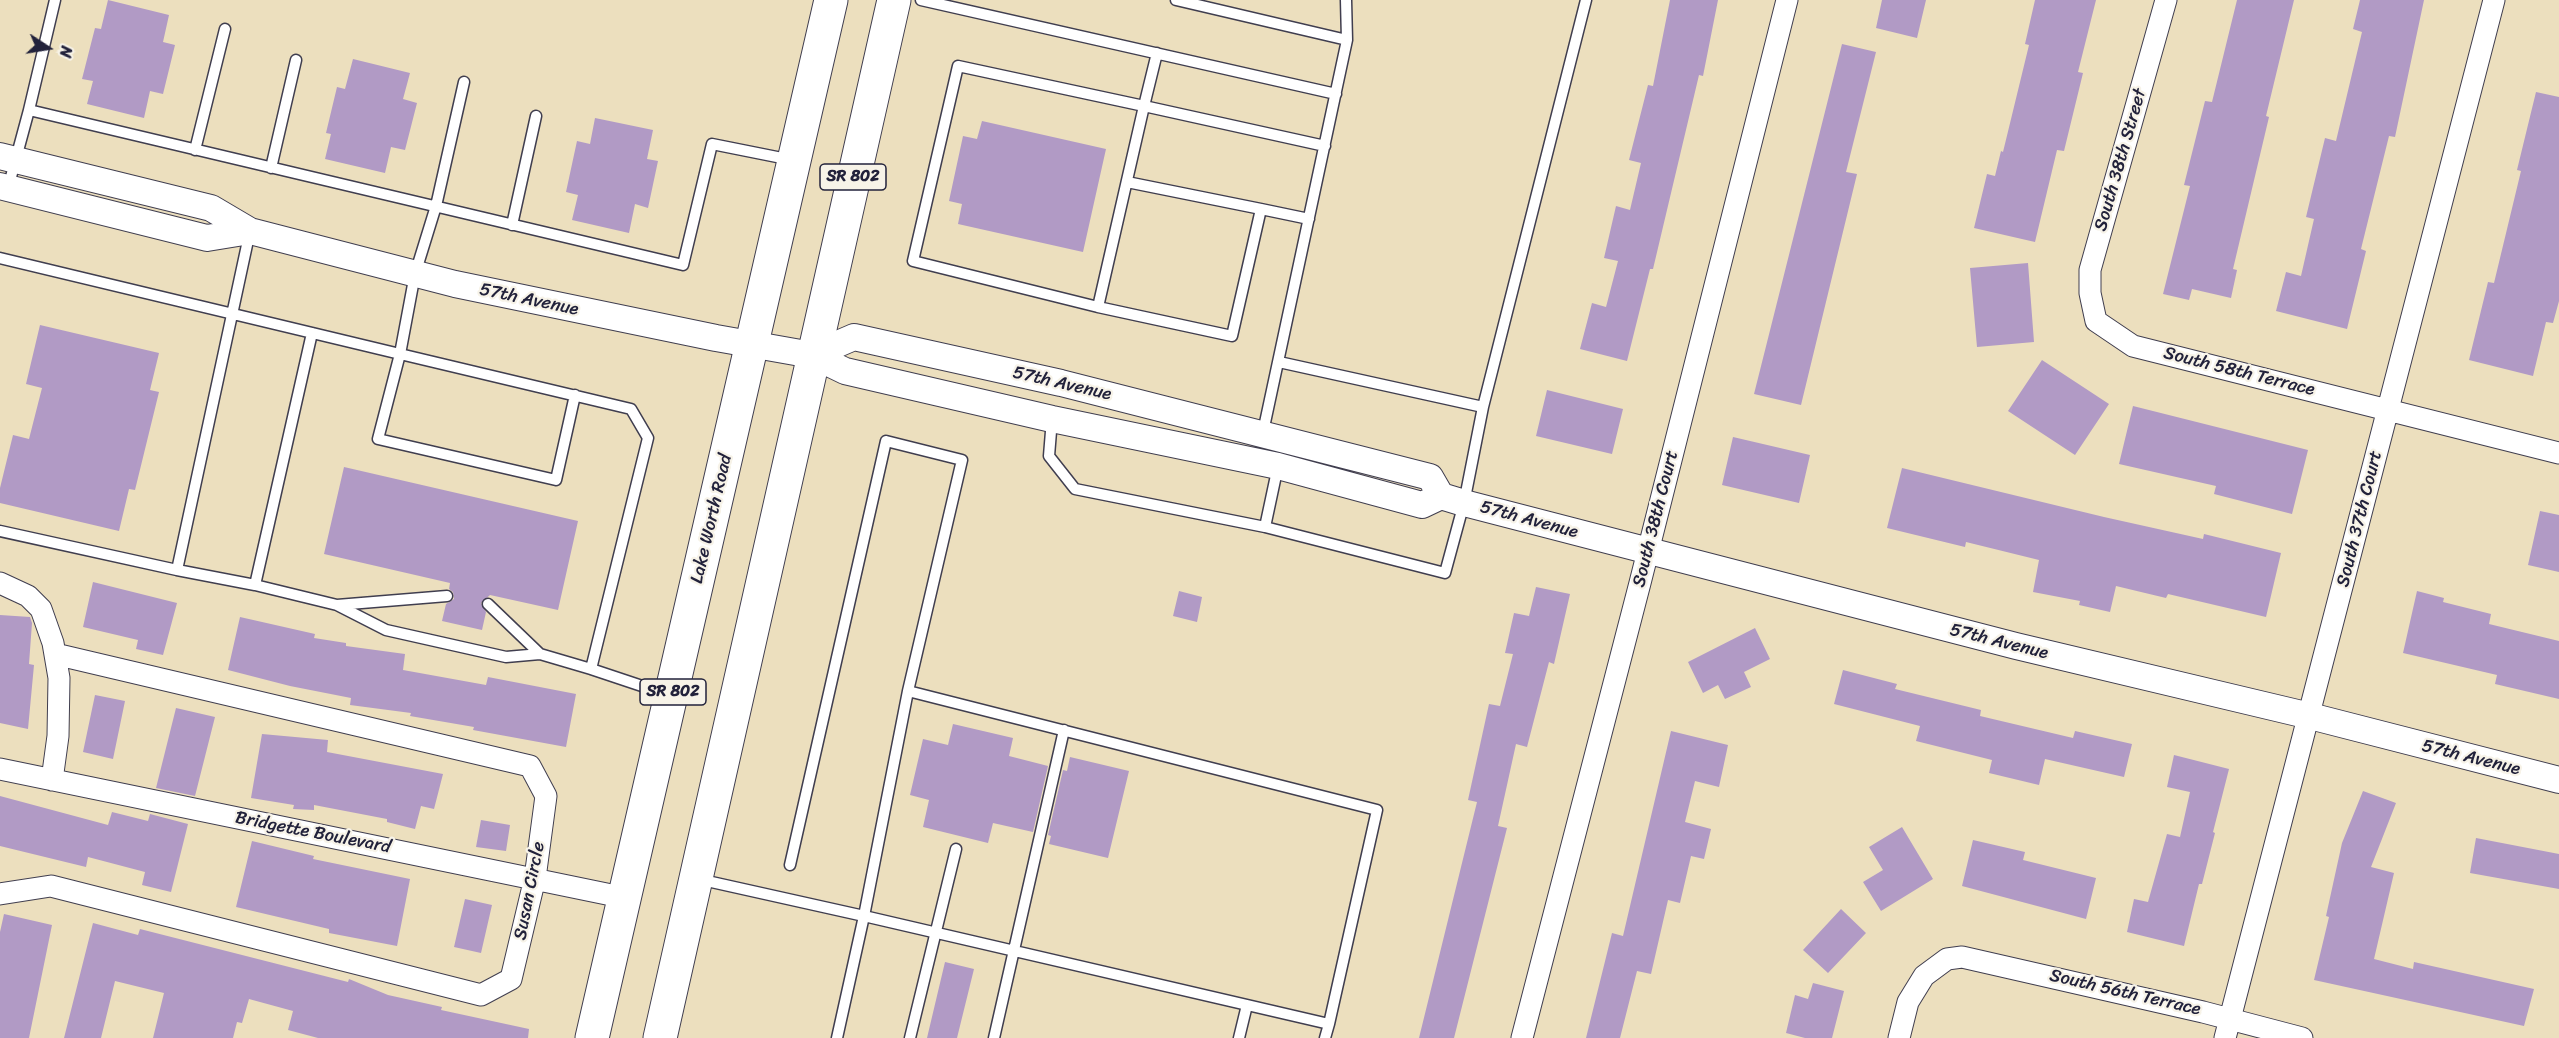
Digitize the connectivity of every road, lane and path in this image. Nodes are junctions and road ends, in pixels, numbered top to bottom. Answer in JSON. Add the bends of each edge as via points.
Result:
{"nodes":[{"id":1,"x":55,"y":0,"type":"edge"},
{"id":2,"x":831,"y":0,"type":"edge"},
{"id":3,"x":894,"y":0,"type":"edge"},
{"id":4,"x":921,"y":0,"type":"edge"},
{"id":5,"x":1176,"y":0,"type":"edge"},
{"id":6,"x":1346,"y":0,"type":"edge"},
{"id":7,"x":1586,"y":0,"type":"edge"},
{"id":8,"x":1786,"y":0,"type":"edge"},
{"id":9,"x":2166,"y":0,"type":"edge"},
{"id":10,"x":2494,"y":0,"type":"edge"},
{"id":11,"x":225,"y":29,"type":"dead end"},
{"id":12,"x":1347,"y":40,"type":"junction"},
{"id":13,"x":1157,"y":53,"type":"junction"},
{"id":14,"x":296,"y":60,"type":"dead end"},
{"id":15,"x":464,"y":82,"type":"dead end"},
{"id":16,"x":1336,"y":94,"type":"junction"},
{"id":17,"x":1144,"y":106,"type":"junction"},
{"id":18,"x":29,"y":110,"type":"junction"},
{"id":19,"x":536,"y":116,"type":"dead end"},
{"id":20,"x":1325,"y":146,"type":"junction"},
{"id":21,"x":195,"y":150,"type":"junction"},
{"id":22,"x":8,"y":158,"type":"edge"},
{"id":23,"x":795,"y":161,"type":"junction"},
{"id":24,"x":271,"y":168,"type":"junction"},
{"id":25,"x":1127,"y":182,"type":"junction"},
{"id":26,"x":4,"y":187,"type":"edge"},
{"id":27,"x":436,"y":206,"type":"junction"},
{"id":28,"x":1261,"y":209,"type":"junction"},
{"id":29,"x":1309,"y":219,"type":"junction"},
{"id":30,"x":512,"y":225,"type":"junction"},
{"id":31,"x":250,"y":231,"type":"junction"},
{"id":32,"x":0,"y":258,"type":"edge"},
{"id":33,"x":415,"y":274,"type":"junction"},
{"id":34,"x":1098,"y":307,"type":"junction"},
{"id":35,"x":233,"y":314,"type":"junction"},
{"id":36,"x":2096,"y":321,"type":"joint"},
{"id":37,"x":312,"y":333,"type":"junction"},
{"id":38,"x":751,"y":345,"type":"junction"},
{"id":39,"x":400,"y":354,"type":"junction"},
{"id":40,"x":812,"y":355,"type":"junction"},
{"id":41,"x":1279,"y":362,"type":"junction"},
{"id":42,"x":575,"y":395,"type":"junction"},
{"id":43,"x":1483,"y":406,"type":"junction"},
{"id":44,"x":2387,"y":408,"type":"junction"},
{"id":45,"x":1052,"y":419,"type":"junction"},
{"id":46,"x":1263,"y":432,"type":"junction"},
{"id":47,"x":2559,"y":453,"type":"edge"},
{"id":48,"x":1278,"y":466,"type":"junction"},
{"id":49,"x":1453,"y":500,"type":"junction"},
{"id":50,"x":1265,"y":527,"type":"junction"},
{"id":51,"x":0,"y":531,"type":"edge"},
{"id":52,"x":1648,"y":551,"type":"junction"},
{"id":53,"x":177,"y":570,"type":"junction"},
{"id":54,"x":0,"y":584,"type":"edge"},
{"id":55,"x":255,"y":585,"type":"junction"},
{"id":56,"x":447,"y":596,"type":"dead end"},
{"id":57,"x":488,"y":604,"type":"dead end"},
{"id":58,"x":337,"y":605,"type":"junction"},
{"id":59,"x":55,"y":654,"type":"junction"},
{"id":60,"x":540,"y":654,"type":"junction"},
{"id":61,"x":591,"y":669,"type":"junction"},
{"id":62,"x":908,"y":691,"type":"junction"},
{"id":63,"x":672,"y":696,"type":"junction"},
{"id":64,"x":2310,"y":716,"type":"junction"},
{"id":65,"x":1064,"y":730,"type":"junction"},
{"id":66,"x":0,"y":769,"type":"edge"},
{"id":67,"x":52,"y":780,"type":"junction"},
{"id":68,"x":2559,"y":780,"type":"edge"},
{"id":69,"x":956,"y":849,"type":"dead end"},
{"id":70,"x":790,"y":865,"type":"dead end"},
{"id":71,"x":535,"y":878,"type":"junction"},
{"id":72,"x":696,"y":879,"type":"junction"},
{"id":73,"x":0,"y":894,"type":"edge"},
{"id":74,"x":626,"y":898,"type":"junction"},
{"id":75,"x":864,"y":916,"type":"junction"},
{"id":76,"x":934,"y":932,"type":"junction"},
{"id":77,"x":1013,"y":951,"type":"junction"},
{"id":78,"x":1247,"y":1005,"type":"junction"},
{"id":79,"x":1329,"y":1024,"type":"junction"},
{"id":80,"x":2228,"y":1028,"type":"edge"},
{"id":81,"x":592,"y":1038,"type":"edge"},
{"id":82,"x":660,"y":1038,"type":"edge"},
{"id":83,"x":837,"y":1038,"type":"edge"},
{"id":84,"x":910,"y":1038,"type":"edge"},
{"id":85,"x":993,"y":1038,"type":"edge"},
{"id":86,"x":1239,"y":1038,"type":"edge"},
{"id":87,"x":1325,"y":1038,"type":"edge"},
{"id":88,"x":1522,"y":1038,"type":"edge"},
{"id":89,"x":1899,"y":1038,"type":"edge"},
{"id":90,"x":2302,"y":1038,"type":"edge"}],
"edges":[{"from":1,"to":18,"type":"lane"},
{"from":2,"to":23,"type":"main road","name":"Lake Worth Road","number":"SR 802"},
{"from":3,"to":40,"type":"main road","number":"SR 802"},
{"from":4,"to":13,"type":"lane"},
{"from":5,"to":12,"type":"lane"},
{"from":6,"to":12,"type":"lane"},
{"from":7,"to":43,"type":"lane"},
{"from":8,"to":52,"type":"street","name":"South 38th Court"},
{"from":9,"to":36,"type":"street","name":"South 38th Street","via":[[2090,270]]},
{"from":10,"to":44,"type":"street","name":"South 37th Court"},
{"from":11,"to":21,"type":"lane"},
{"from":12,"to":16,"type":"lane"},
{"from":13,"to":16,"type":"lane"},
{"from":13,"to":17,"type":"lane"},
{"from":14,"to":24,"type":"lane"},
{"from":15,"to":27,"type":"lane"},
{"from":16,"to":20,"type":"lane"},
{"from":17,"to":20,"type":"lane"},
{"from":17,"to":25,"type":"lane"},
{"from":17,"to":34,"type":"lane","via":[[958,66],[913,261]]},
{"from":18,"to":21,"type":"lane"},
{"from":18,"to":22,"type":"lane"},
{"from":19,"to":30,"type":"lane"},
{"from":20,"to":29,"type":"lane"},
{"from":21,"to":24,"type":"lane"},
{"from":22,"to":26,"type":"lane"},
{"from":22,"to":31,"type":"street","name":"57th Avenue","via":[[211,208]]},
{"from":23,"to":30,"type":"lane","via":[[712,144],[683,265]]},
{"from":23,"to":38,"type":"main road","name":"Lake Worth Road","number":"SR 802"},
{"from":24,"to":27,"type":"lane"},
{"from":25,"to":28,"type":"lane"},
{"from":25,"to":34,"type":"lane"},
{"from":26,"to":31,"type":"street","name":"57th Avenue","via":[[207,238]]},
{"from":27,"to":30,"type":"lane"},
{"from":27,"to":33,"type":"lane"},
{"from":28,"to":29,"type":"lane"},
{"from":28,"to":34,"type":"lane","via":[[1232,336]]},
{"from":29,"to":41,"type":"lane"},
{"from":31,"to":33,"type":"street","name":"57th Avenue"},
{"from":31,"to":35,"type":"lane"},
{"from":32,"to":35,"type":"lane"},
{"from":33,"to":38,"type":"street","name":"57th Avenue"},
{"from":33,"to":39,"type":"lane"},
{"from":35,"to":37,"type":"lane"},
{"from":35,"to":53,"type":"lane"},
{"from":36,"to":44,"type":"street","name":"South 58th Terrace","via":[[2133,346]]},
{"from":37,"to":39,"type":"lane"},
{"from":37,"to":55,"type":"lane"},
{"from":38,"to":40,"type":"street","name":"57th Avenue"},
{"from":38,"to":63,"type":"main road","name":"Lake Worth Road","number":"SR 802"},
{"from":39,"to":42,"type":"lane"},
{"from":39,"to":42,"type":"lane","via":[[378,439],[556,480]]},
{"from":40,"to":45,"type":"street","name":"57th Avenue","via":[[845,371]]},
{"from":40,"to":46,"type":"street","name":"57th Avenue","via":[[854,337]]},
{"from":40,"to":72,"type":"main road","number":"SR 802"},
{"from":41,"to":43,"type":"lane"},
{"from":41,"to":46,"type":"lane"},
{"from":42,"to":61,"type":"lane","via":[[631,409],[648,438]]},
{"from":43,"to":49,"type":"lane"},
{"from":44,"to":47,"type":"street","name":"South 58th Terrace"},
{"from":44,"to":64,"type":"street","name":"South 37th Court"},
{"from":45,"to":48,"type":"street","name":"57th Avenue"},
{"from":45,"to":50,"type":"lane","via":[[1049,456],[1075,489]]},
{"from":46,"to":49,"type":"street","name":"57th Avenue","via":[[1430,477]]},
{"from":48,"to":49,"type":"street","name":"57th Avenue","via":[[1422,505]]},
{"from":48,"to":50,"type":"lane"},
{"from":49,"to":50,"type":"lane","via":[[1445,573]]},
{"from":49,"to":52,"type":"street","name":"57th Avenue"},
{"from":51,"to":53,"type":"lane"},
{"from":52,"to":64,"type":"street","name":"57th Avenue","via":[[2016,646]]},
{"from":52,"to":88,"type":"street","name":"South 38th Court"},
{"from":53,"to":55,"type":"lane"},
{"from":54,"to":59,"type":"street","via":[[28,596],[41,609]]},
{"from":55,"to":58,"type":"lane"},
{"from":56,"to":58,"type":"lane"},
{"from":57,"to":60,"type":"lane"},
{"from":58,"to":60,"type":"lane","via":[[386,630],[506,657]]},
{"from":59,"to":67,"type":"street","via":[[59,678],[58,736]]},
{"from":59,"to":71,"type":"street","name":"Susan Circle","via":[[530,766],[546,796]]},
{"from":60,"to":61,"type":"lane"},
{"from":61,"to":63,"type":"lane"},
{"from":62,"to":65,"type":"lane"},
{"from":62,"to":70,"type":"lane","via":[[962,460],[886,441]]},
{"from":62,"to":75,"type":"lane"},
{"from":63,"to":74,"type":"main road","name":"Lake Worth Road","number":"SR 802"},
{"from":64,"to":68,"type":"street","name":"57th Avenue"},
{"from":64,"to":80,"type":"street","name":"South 37th Court"},
{"from":65,"to":77,"type":"lane"},
{"from":65,"to":79,"type":"lane","via":[[1377,810]]},
{"from":66,"to":67,"type":"street","name":"Bridgette Boulevard"},
{"from":67,"to":71,"type":"street","name":"Bridgette Boulevard"},
{"from":69,"to":76,"type":"lane"},
{"from":71,"to":73,"type":"street","name":"Susan Circle","via":[[511,979],[481,995],[51,886]]},
{"from":71,"to":74,"type":"street","name":"Bridgette Boulevard"},
{"from":72,"to":75,"type":"lane"},
{"from":72,"to":82,"type":"main road","number":"SR 802"},
{"from":74,"to":81,"type":"main road","name":"Lake Worth Road","number":"SR 802"},
{"from":75,"to":76,"type":"lane"},
{"from":75,"to":83,"type":"lane"},
{"from":76,"to":77,"type":"lane"},
{"from":76,"to":84,"type":"lane"},
{"from":77,"to":78,"type":"lane"},
{"from":77,"to":85,"type":"lane"},
{"from":78,"to":79,"type":"lane"},
{"from":78,"to":86,"type":"lane"},
{"from":79,"to":87,"type":"lane"},
{"from":80,"to":89,"type":"street","name":"South 56th Terrace","via":[[2001,964],[1962,957],[1947,959],[1924,976],[1908,1002]]},
{"from":80,"to":90,"type":"street","name":"South 56th Terrace"}]}
